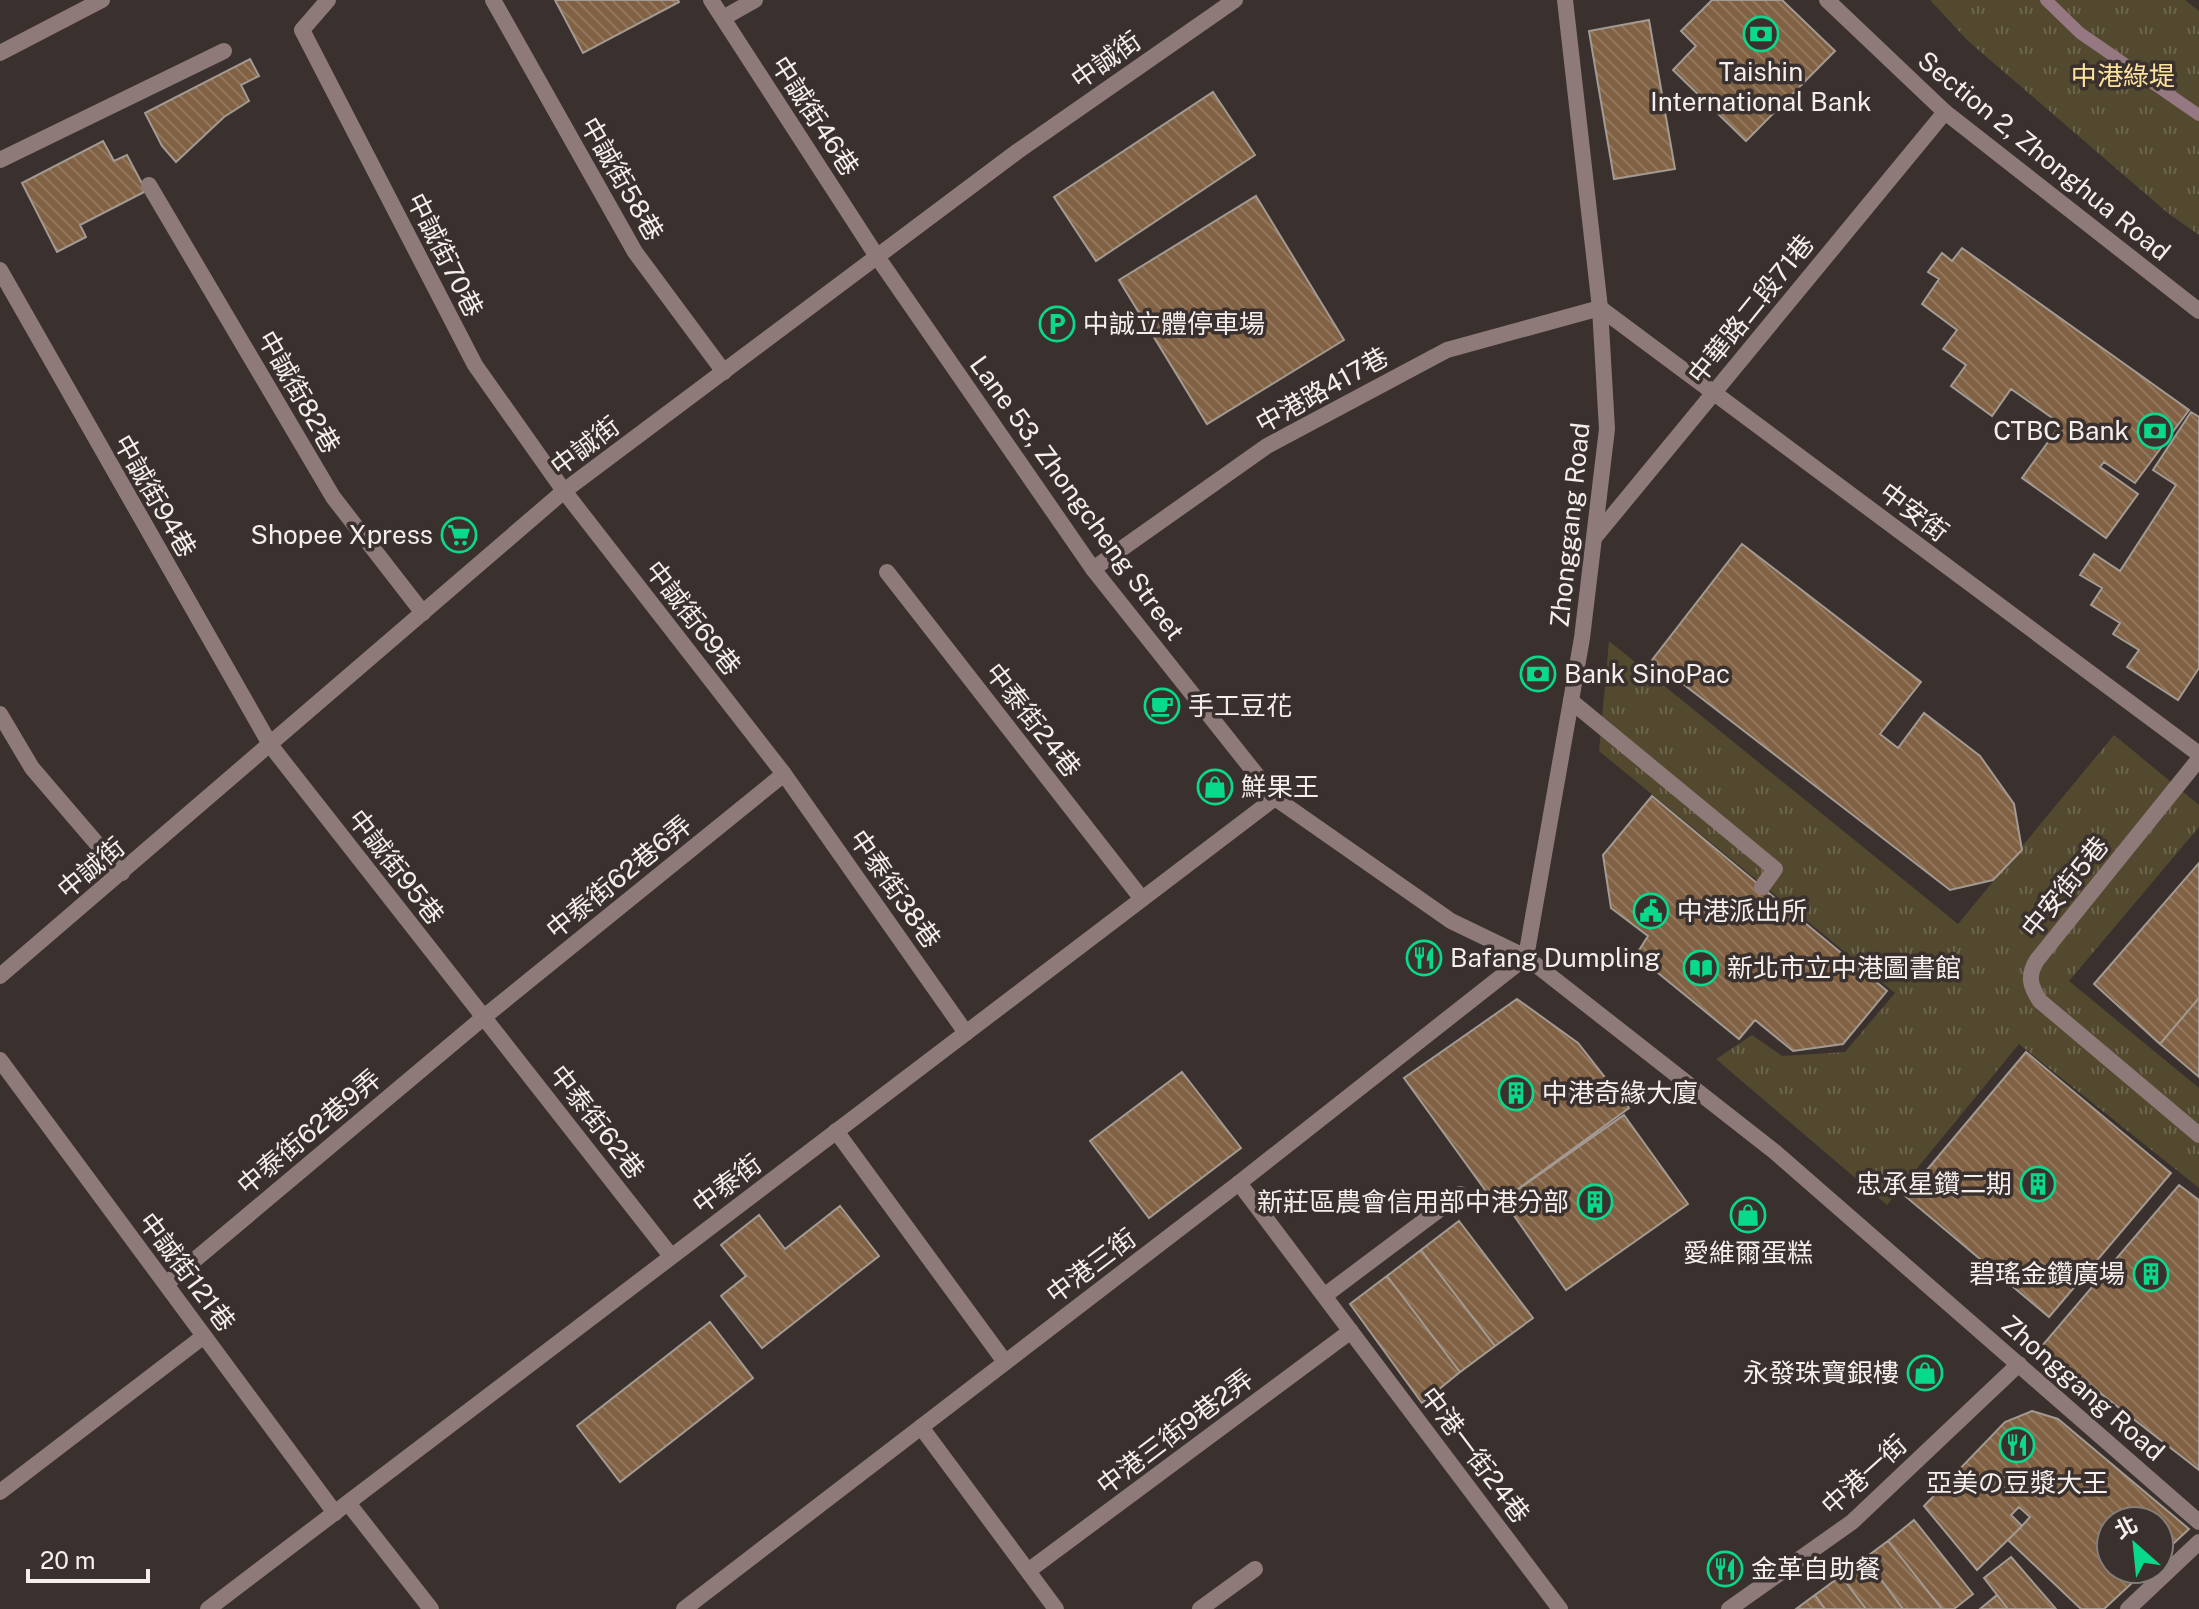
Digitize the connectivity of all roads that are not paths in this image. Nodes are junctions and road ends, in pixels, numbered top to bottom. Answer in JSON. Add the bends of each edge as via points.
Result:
{"nodes":[{"id":1,"x":102,"y":0,"type":"edge"},
{"id":2,"x":328,"y":0,"type":"edge"},
{"id":3,"x":493,"y":0,"type":"edge"},
{"id":4,"x":711,"y":0,"type":"edge"},
{"id":5,"x":755,"y":0,"type":"edge"},
{"id":6,"x":1565,"y":0,"type":"edge"},
{"id":7,"x":1827,"y":0,"type":"edge"},
{"id":8,"x":1232,"y":1,"type":"edge"},
{"id":9,"x":723,"y":18,"type":"junction"},
{"id":10,"x":224,"y":51,"type":"dead end"},
{"id":11,"x":0,"y":53,"type":"edge"},
{"id":12,"x":1945,"y":112,"type":"junction"},
{"id":13,"x":0,"y":160,"type":"edge"},
{"id":14,"x":149,"y":185,"type":"dead end"},
{"id":15,"x":878,"y":258,"type":"junction"},
{"id":16,"x":0,"y":270,"type":"edge"},
{"id":17,"x":1600,"y":308,"type":"junction"},
{"id":18,"x":2199,"y":311,"type":"edge"},
{"id":19,"x":724,"y":372,"type":"junction"},
{"id":20,"x":1714,"y":392,"type":"junction"},
{"id":21,"x":564,"y":491,"type":"junction"},
{"id":22,"x":1595,"y":537,"type":"junction"},
{"id":23,"x":1093,"y":569,"type":"junction"},
{"id":24,"x":887,"y":572,"type":"dead end"},
{"id":25,"x":423,"y":613,"type":"junction"},
{"id":26,"x":1571,"y":701,"type":"junction"},
{"id":27,"x":0,"y":714,"type":"edge"},
{"id":28,"x":271,"y":746,"type":"junction"},
{"id":29,"x":2199,"y":756,"type":"edge"},
{"id":30,"x":784,"y":774,"type":"junction"},
{"id":31,"x":1275,"y":798,"type":"junction"},
{"id":32,"x":122,"y":873,"type":"junction"},
{"id":33,"x":1762,"y":887,"type":"dead end"},
{"id":34,"x":1142,"y":899,"type":"junction"},
{"id":35,"x":1526,"y":957,"type":"junction"},
{"id":36,"x":0,"y":976,"type":"edge"},
{"id":37,"x":484,"y":1017,"type":"junction"},
{"id":38,"x":966,"y":1033,"type":"junction"},
{"id":39,"x":0,"y":1060,"type":"edge"},
{"id":40,"x":836,"y":1131,"type":"junction"},
{"id":41,"x":2199,"y":1135,"type":"edge"},
{"id":42,"x":1239,"y":1183,"type":"junction"},
{"id":43,"x":1460,"y":1194,"type":"dead end"},
{"id":44,"x":671,"y":1256,"type":"junction"},
{"id":45,"x":166,"y":1284,"type":"junction"},
{"id":46,"x":1324,"y":1296,"type":"junction"},
{"id":47,"x":1351,"y":1331,"type":"junction"},
{"id":48,"x":204,"y":1336,"type":"junction"},
{"id":49,"x":1005,"y":1362,"type":"junction"},
{"id":50,"x":2019,"y":1364,"type":"junction"},
{"id":51,"x":921,"y":1427,"type":"junction"},
{"id":52,"x":0,"y":1492,"type":"edge"},
{"id":53,"x":341,"y":1508,"type":"junction"},
{"id":54,"x":2199,"y":1522,"type":"edge"},
{"id":55,"x":2199,"y":1542,"type":"edge"},
{"id":56,"x":1255,"y":1569,"type":"dead end"},
{"id":57,"x":1028,"y":1571,"type":"junction"},
{"id":58,"x":208,"y":1609,"type":"edge"},
{"id":59,"x":431,"y":1609,"type":"edge"},
{"id":60,"x":684,"y":1609,"type":"edge"},
{"id":61,"x":1056,"y":1609,"type":"edge"},
{"id":62,"x":1200,"y":1609,"type":"edge"},
{"id":63,"x":1560,"y":1609,"type":"edge"},
{"id":64,"x":1729,"y":1609,"type":"edge"},
{"id":65,"x":2128,"y":1609,"type":"edge"}],
"edges":[{"from":1,"to":11,"type":"street"},
{"from":2,"to":21,"type":"street","name":"中誠街70巷","via":[[302,30],[475,365]]},
{"from":3,"to":19,"type":"street","name":"中誠街58巷","via":[[635,252]]},
{"from":4,"to":9,"type":"street","name":"中誠街46巷"},
{"from":5,"to":9,"type":"street"},
{"from":6,"to":17,"type":"street","name":"Zhonggang Road"},
{"from":7,"to":12,"type":"street","name":"Section 2, Zhonghua Road"},
{"from":8,"to":15,"type":"street","name":"中誠街","via":[[1018,151]]},
{"from":9,"to":15,"type":"street","name":"中誠街46巷"},
{"from":10,"to":13,"type":"street"},
{"from":12,"to":18,"type":"street","name":"Section 2, Zhonghua Road"},
{"from":12,"to":20,"type":"street","name":"中華路二段71巷"},
{"from":14,"to":25,"type":"street","name":"中誠街82巷","via":[[333,497]]},
{"from":15,"to":19,"type":"street","name":"中誠街"},
{"from":15,"to":23,"type":"street","name":"Lane 53, Zhongcheng Street"},
{"from":16,"to":28,"type":"street","name":"中誠街94巷"},
{"from":17,"to":20,"type":"street","name":"中安街"},
{"from":17,"to":22,"type":"street","name":"Zhonggang Road","via":[[1607,429]]},
{"from":17,"to":23,"type":"street","name":"中港路417巷","via":[[1447,350],[1267,446]]},
{"from":19,"to":21,"type":"street","name":"中誠街"},
{"from":20,"to":22,"type":"street","name":"中華路二段71巷"},
{"from":20,"to":29,"type":"street","name":"中安街"},
{"from":21,"to":25,"type":"street","name":"中誠街"},
{"from":21,"to":30,"type":"street","name":"中誠街69巷"},
{"from":22,"to":26,"type":"street","name":"Zhonggang Road"},
{"from":23,"to":31,"type":"street","name":"Lane 53, Zhongcheng Street"},
{"from":24,"to":34,"type":"street","name":"中泰街24巷"},
{"from":25,"to":28,"type":"street","name":"中誠街"},
{"from":26,"to":33,"type":"street","via":[[1775,869]]},
{"from":26,"to":35,"type":"street","name":"Zhonggang Road"},
{"from":27,"to":32,"type":"street","via":[[32,768]]},
{"from":28,"to":32,"type":"street","name":"中誠街"},
{"from":28,"to":37,"type":"street","name":"中誠街95巷"},
{"from":29,"to":41,"type":"street","name":"中安街5巷","via":[[2030,974],[2040,1001]]},
{"from":30,"to":37,"type":"street","name":"中泰街62巷6弄"},
{"from":30,"to":38,"type":"street","name":"中泰街38巷"},
{"from":31,"to":34,"type":"street","name":"中泰街"},
{"from":31,"to":35,"type":"street","name":"Zhonggang Road","via":[[1451,921]]},
{"from":32,"to":36,"type":"street","name":"中誠街"},
{"from":34,"to":38,"type":"street","name":"中泰街"},
{"from":35,"to":42,"type":"street","name":"中港三街"},
{"from":35,"to":50,"type":"street","name":"Zhonggang Road","via":[[1775,1152]]},
{"from":37,"to":44,"type":"street","name":"中泰街62巷"},
{"from":37,"to":45,"type":"street","name":"中泰街62巷9弄"},
{"from":38,"to":40,"type":"street","name":"中泰街"},
{"from":39,"to":45,"type":"street","name":"中誠街121巷"},
{"from":40,"to":44,"type":"street","name":"中泰街"},
{"from":40,"to":49,"type":"street"},
{"from":42,"to":46,"type":"street","name":"中港一街24巷"},
{"from":42,"to":49,"type":"street","name":"中港三街"},
{"from":43,"to":46,"type":"street"},
{"from":44,"to":53,"type":"street","name":"中泰街"},
{"from":45,"to":48,"type":"street","name":"中誠街121巷"},
{"from":46,"to":47,"type":"street","name":"中港一街24巷"},
{"from":47,"to":57,"type":"street","name":"中港三街9巷2弄"},
{"from":47,"to":63,"type":"street","name":"中港一街24巷"},
{"from":48,"to":52,"type":"street"},
{"from":48,"to":53,"type":"street","name":"中誠街121巷"},
{"from":49,"to":51,"type":"street","name":"中港三街"},
{"from":50,"to":54,"type":"street","name":"Zhonggang Road"},
{"from":50,"to":64,"type":"street","name":"中港一街","via":[[1852,1522]]},
{"from":51,"to":57,"type":"street"},
{"from":51,"to":60,"type":"street","name":"中港三街"},
{"from":53,"to":58,"type":"street","name":"中泰街"},
{"from":53,"to":59,"type":"street","name":"中誠街121巷"},
{"from":55,"to":65,"type":"street"},
{"from":56,"to":62,"type":"street"},
{"from":57,"to":61,"type":"street"}]}
